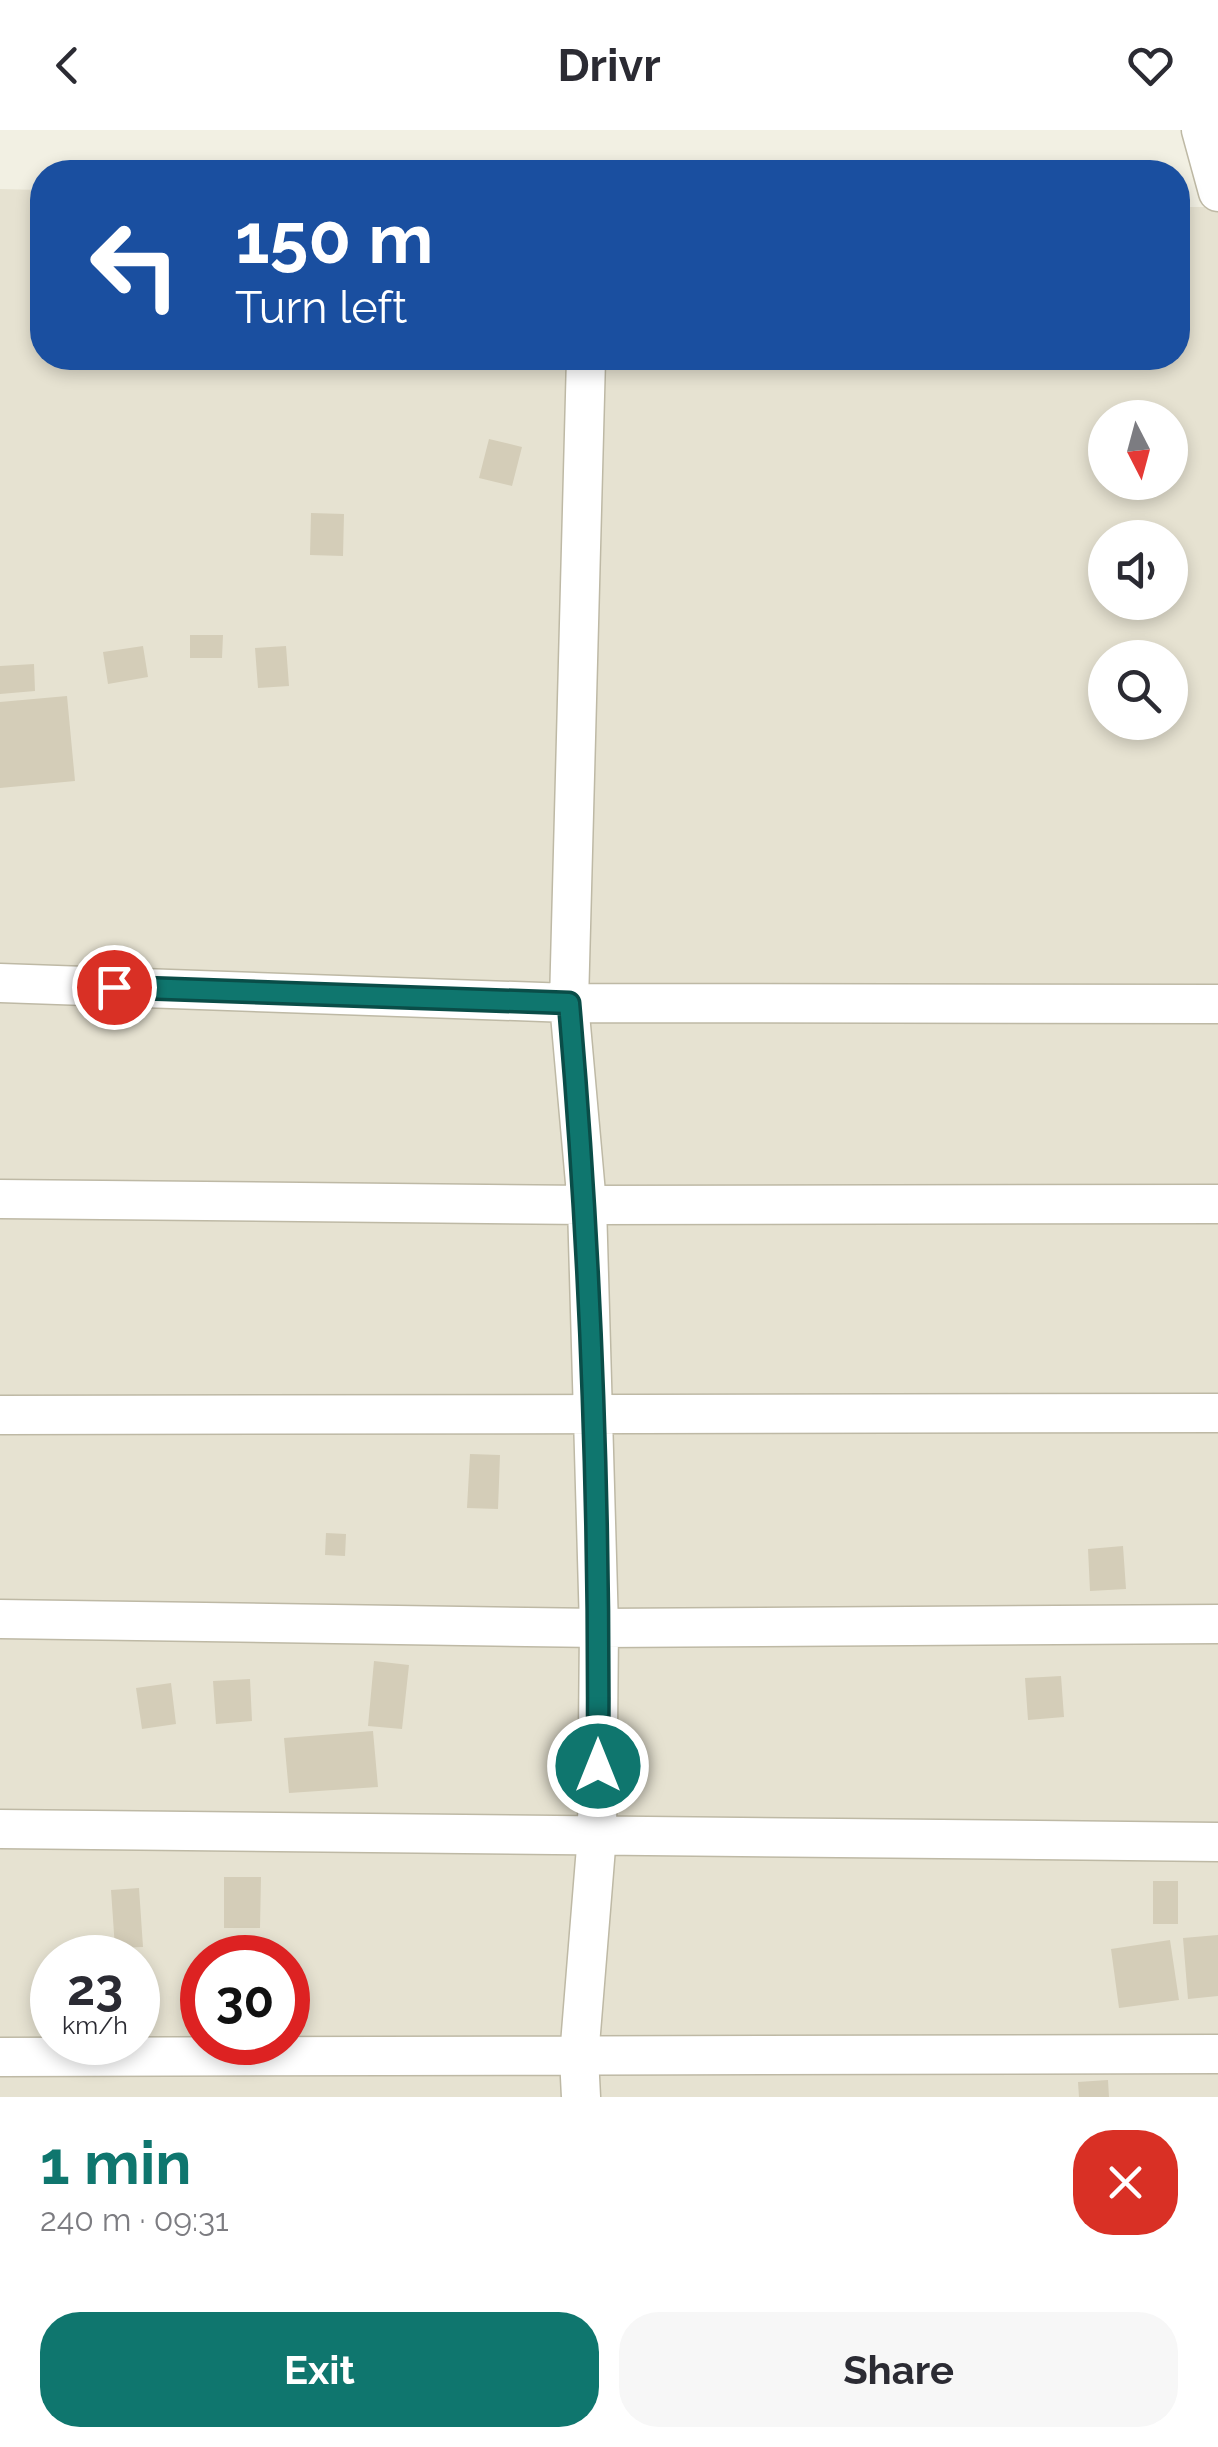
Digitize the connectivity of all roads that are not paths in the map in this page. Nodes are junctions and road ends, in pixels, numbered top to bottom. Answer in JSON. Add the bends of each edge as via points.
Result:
{"nodes":[{"id":1,"x":1201,"y":130,"type":"edge"},
{"id":2,"x":1218,"y":192,"type":"edge"},
{"id":3,"x":586,"y":370,"type":"edge"},
{"id":4,"x":0,"y":983,"type":"edge"},
{"id":5,"x":569,"y":1003,"type":"junction"},
{"id":6,"x":1218,"y":1004,"type":"edge"},
{"id":7,"x":0,"y":1199,"type":"edge"},
{"id":8,"x":1218,"y":1204,"type":"edge"},
{"id":9,"x":587,"y":1205,"type":"junction"},
{"id":10,"x":594,"y":1413,"type":"junction"},
{"id":11,"x":1218,"y":1413,"type":"edge"},
{"id":12,"x":0,"y":1415,"type":"edge"},
{"id":13,"x":0,"y":1619,"type":"edge"},
{"id":14,"x":1218,"y":1624,"type":"edge"},
{"id":15,"x":599,"y":1628,"type":"junction"},
{"id":16,"x":0,"y":1829,"type":"edge"},
{"id":17,"x":597,"y":1835,"type":"junction"},
{"id":18,"x":1218,"y":1842,"type":"edge"},
{"id":19,"x":1218,"y":2054,"type":"edge"},
{"id":20,"x":0,"y":2056,"type":"edge"},
{"id":21,"x":579,"y":2058,"type":"junction"},
{"id":22,"x":581,"y":2097,"type":"edge"}],
"edges":[{"from":1,"to":2,"type":"street"},
{"from":3,"to":5,"type":"street"},
{"from":4,"to":5,"type":"street"},
{"from":5,"to":6,"type":"street"},
{"from":5,"to":9,"type":"street"},
{"from":7,"to":9,"type":"street"},
{"from":8,"to":9,"type":"street"},
{"from":9,"to":10,"type":"street"},
{"from":10,"to":11,"type":"street"},
{"from":10,"to":12,"type":"street"},
{"from":10,"to":15,"type":"street"},
{"from":13,"to":15,"type":"street"},
{"from":14,"to":15,"type":"street"},
{"from":15,"to":17,"type":"street"},
{"from":16,"to":17,"type":"street"},
{"from":17,"to":18,"type":"street"},
{"from":17,"to":21,"type":"street"},
{"from":19,"to":21,"type":"street"},
{"from":20,"to":21,"type":"street"},
{"from":21,"to":22,"type":"street"}]}
